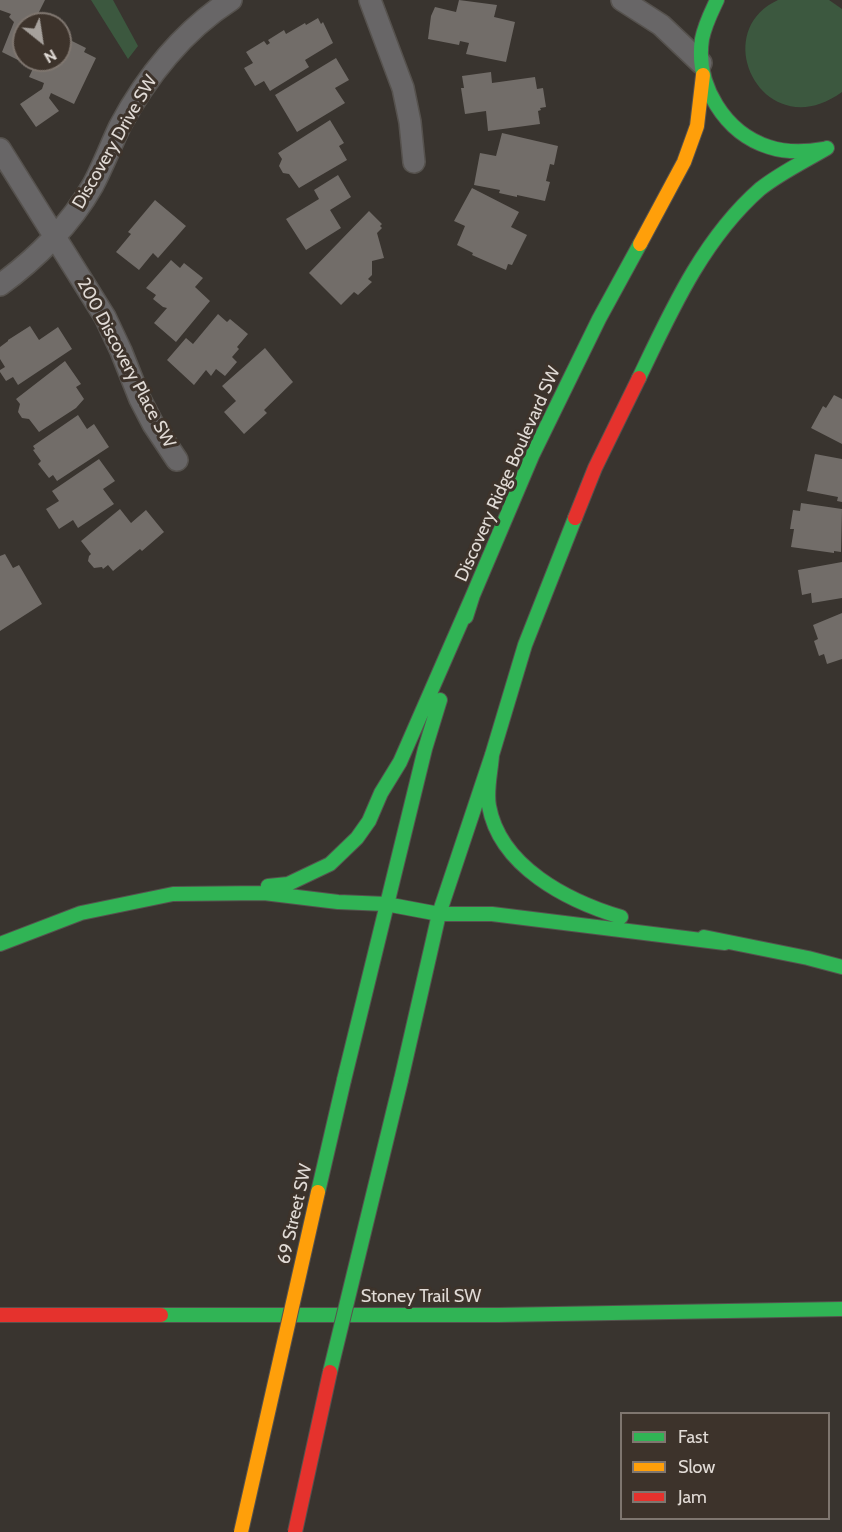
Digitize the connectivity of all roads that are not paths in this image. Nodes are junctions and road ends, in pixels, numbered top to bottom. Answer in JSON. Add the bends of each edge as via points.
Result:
{"nodes":[{"id":1,"x":231,"y":0,"type":"edge"},
{"id":2,"x":370,"y":0,"type":"edge"},
{"id":3,"x":622,"y":0,"type":"edge"},
{"id":4,"x":717,"y":0,"type":"edge"},
{"id":5,"x":702,"y":69,"type":"junction"},
{"id":6,"x":842,"y":142,"type":"edge"},
{"id":7,"x":827,"y":148,"type":"junction"},
{"id":8,"x":0,"y":149,"type":"edge"},
{"id":9,"x":414,"y":162,"type":"dead end"},
{"id":10,"x":55,"y":236,"type":"junction"},
{"id":11,"x":0,"y":285,"type":"edge"},
{"id":12,"x":177,"y":460,"type":"dead end"},
{"id":13,"x":473,"y":596,"type":"junction"},
{"id":14,"x":492,"y":755,"type":"junction"},
{"id":15,"x":173,"y":894,"type":"junction"},
{"id":16,"x":386,"y":904,"type":"junction"},
{"id":17,"x":439,"y":914,"type":"junction"},
{"id":18,"x":725,"y":943,"type":"junction"},
{"id":19,"x":0,"y":944,"type":"edge"},
{"id":20,"x":842,"y":967,"type":"edge"},
{"id":21,"x":842,"y":1309,"type":"edge"},
{"id":22,"x":0,"y":1315,"type":"edge"},
{"id":23,"x":241,"y":1532,"type":"edge"},
{"id":24,"x":294,"y":1532,"type":"edge"}],
"edges":[{"from":1,"to":10,"type":"street","name":"Discovery Drive SW","via":[[159,66],[121,125],[92,186]]},
{"from":2,"to":9,"type":"street","via":[[403,88]]},
{"from":3,"to":5,"type":"street","via":[[661,25]]},
{"from":4,"to":5,"type":"main road","name":"Discovery Ridge Boulevard SW","via":[[705,25]]},
{"from":5,"to":7,"type":"main road","via":[[723,117],[740,132],[781,151]]},
{"from":5,"to":13,"type":"main road","name":"Discovery Ridge Boulevard SW","via":[[697,126],[684,162],[604,309],[532,456]]},
{"from":6,"to":7,"type":"main road"},
{"from":7,"to":14,"type":"main road","via":[[762,188],[738,211],[711,242],[666,322],[595,468],[566,540],[525,645]]},
{"from":8,"to":10,"type":"street","name":"200 Discovery Place SW"},
{"from":10,"to":11,"type":"street","name":"Discovery Drive SW"},
{"from":10,"to":12,"type":"street","name":"200 Discovery Place SW","via":[[105,317],[140,399]]},
{"from":13,"to":15,"type":"main road","via":[[400,762],[369,820],[345,852],[330,864],[288,884]]},
{"from":13,"to":16,"type":"main road","name":"Discovery Ridge Boulevard SW","via":[[425,748]]},
{"from":14,"to":17,"type":"main road"},
{"from":14,"to":18,"type":"main road","via":[[489,806],[495,826],[505,843],[537,876],[600,912]]},
{"from":15,"to":16,"type":"main road","via":[[264,893]]},
{"from":15,"to":19,"type":"main road","via":[[81,913]]},
{"from":16,"to":17,"type":"main road"},
{"from":16,"to":23,"type":"main road","name":"69 Street SW","bridge":true},
{"from":17,"to":18,"type":"main road","via":[[492,914]]},
{"from":17,"to":24,"type":"main road","bridge":true},
{"from":18,"to":20,"type":"main road"},
{"from":21,"to":22,"type":"main road","name":"Stoney Trail SW","via":[[498,1316]]}]}
